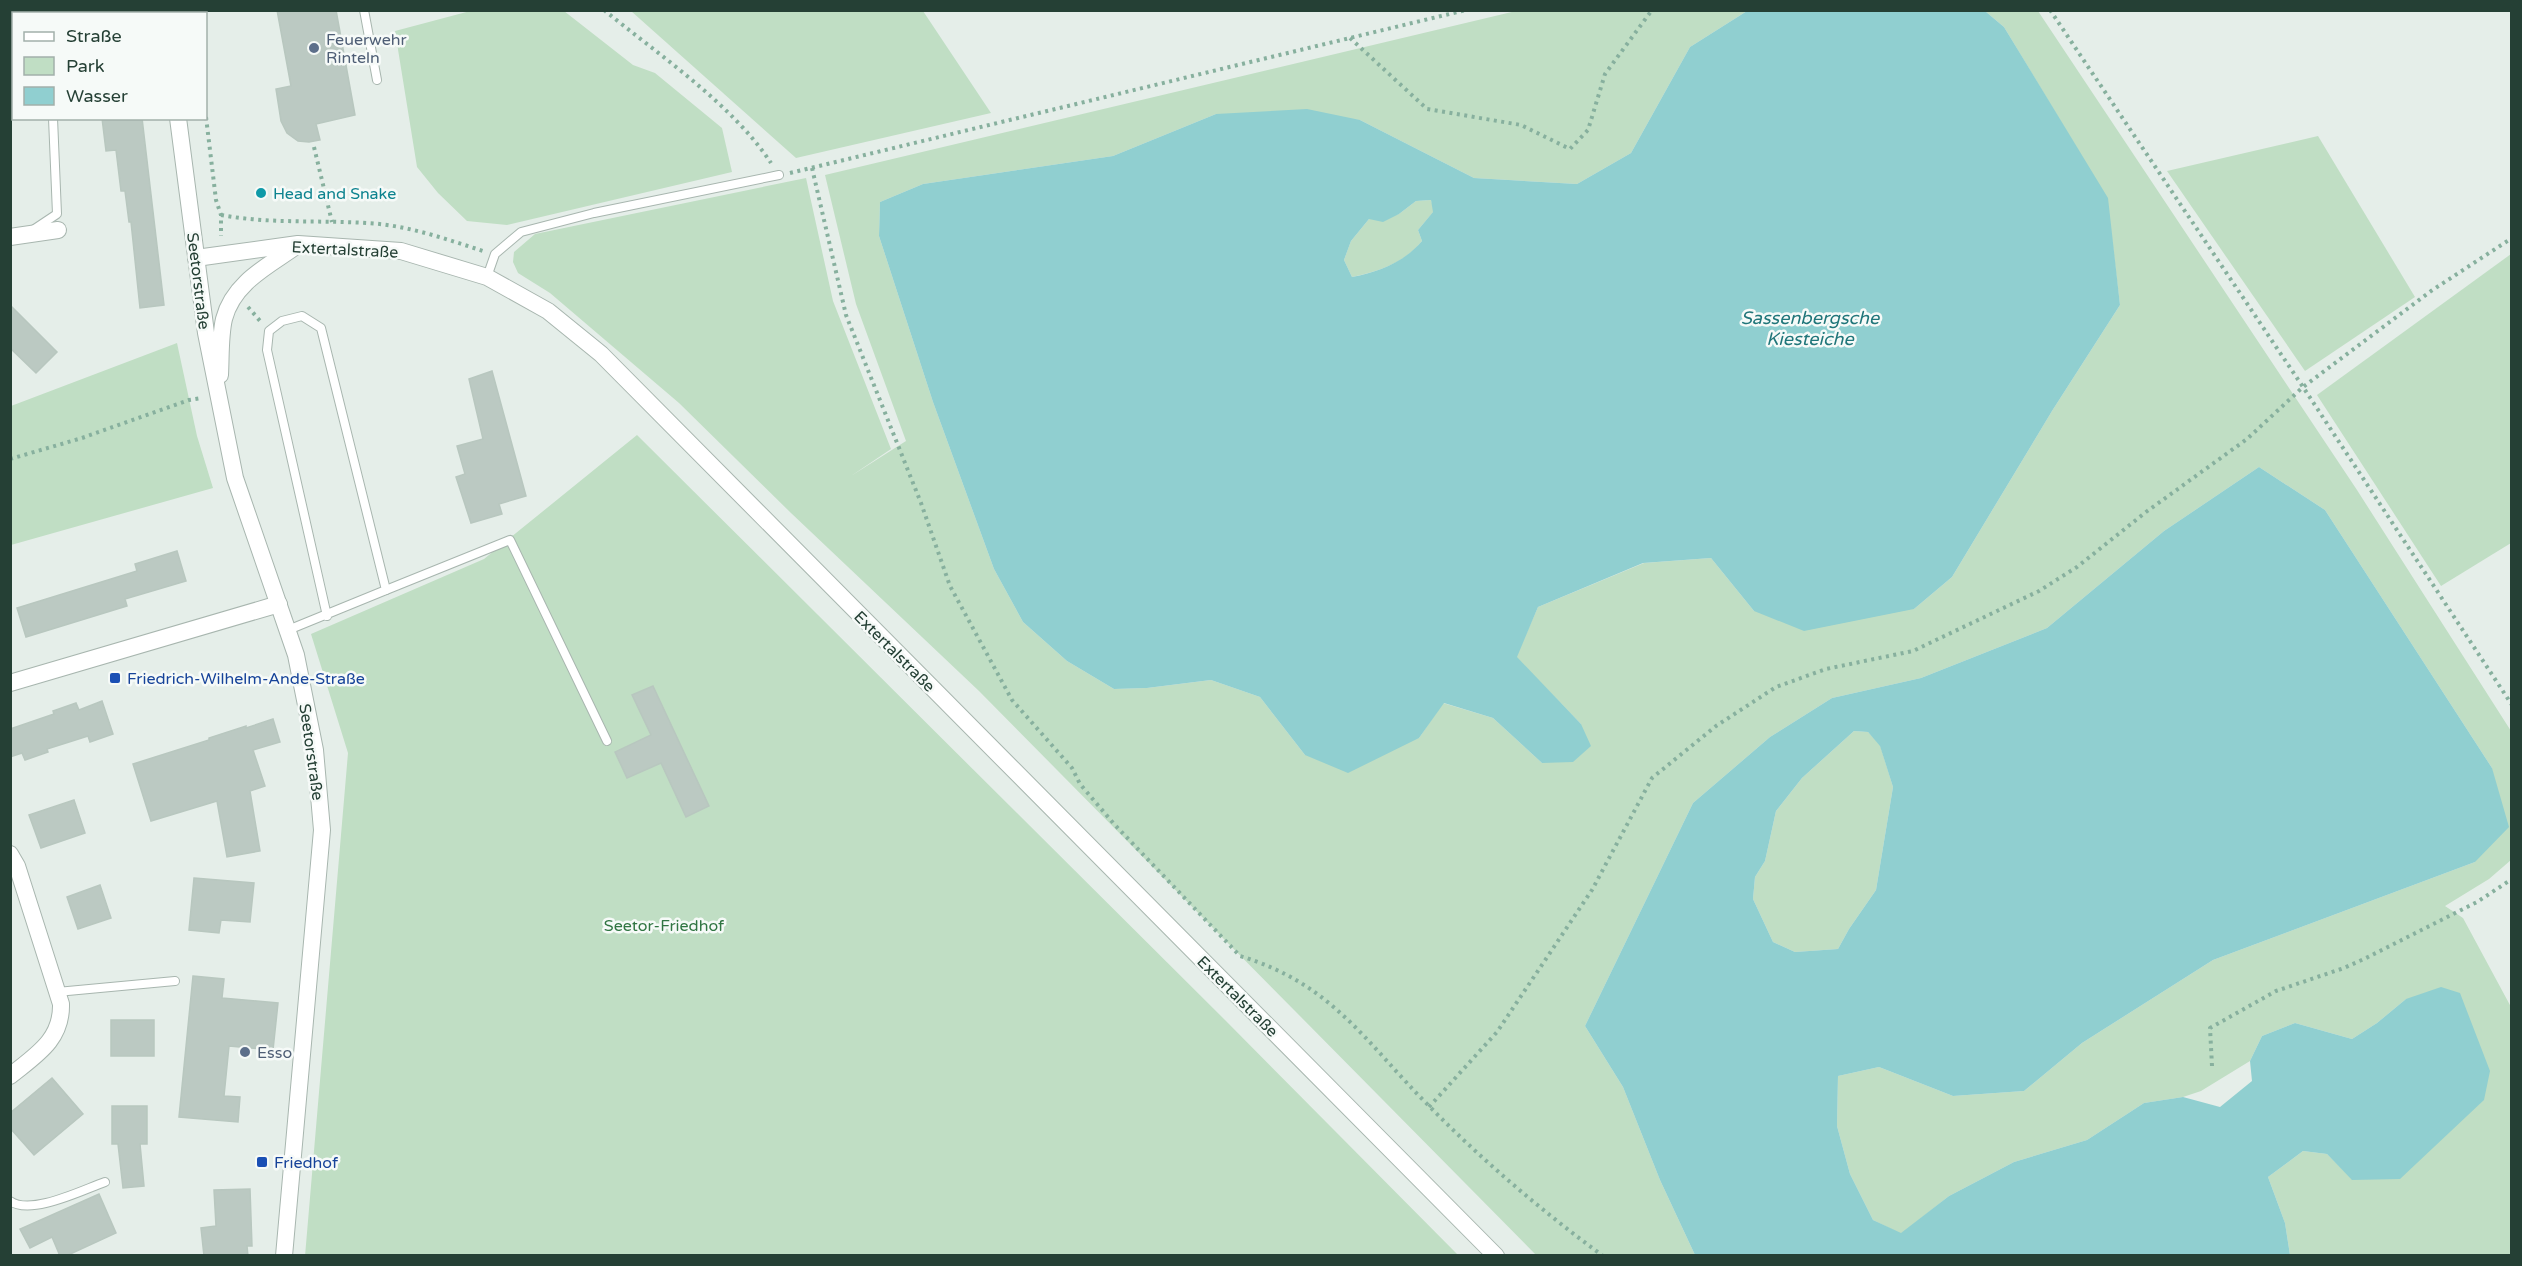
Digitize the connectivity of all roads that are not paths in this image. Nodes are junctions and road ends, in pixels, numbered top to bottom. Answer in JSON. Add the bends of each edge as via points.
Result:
{"nodes":[{"id":1,"x":364,"y":10,"type":"edge"},
{"id":2,"x":376,"y":80,"type":"dead end"},
{"id":3,"x":53,"y":120,"type":"edge"},
{"id":4,"x":178,"y":120,"type":"edge"},
{"id":5,"x":779,"y":175,"type":"road end"},
{"id":6,"x":58,"y":230,"type":"dead end"},
{"id":7,"x":18,"y":236,"type":"edge"},
{"id":8,"x":298,"y":244,"type":"junction"},
{"id":9,"x":196,"y":258,"type":"junction"},
{"id":10,"x":487,"y":277,"type":"junction"},
{"id":11,"x":218,"y":397,"type":"junction"},
{"id":12,"x":386,"y":590,"type":"junction"},
{"id":13,"x":279,"y":604,"type":"junction"},
{"id":14,"x":327,"y":616,"type":"junction"},
{"id":15,"x":288,"y":630,"type":"junction"},
{"id":16,"x":10,"y":683,"type":"edge"},
{"id":17,"x":607,"y":741,"type":"dead end"},
{"id":18,"x":10,"y":854,"type":"edge"},
{"id":19,"x":175,"y":981,"type":"dead end"},
{"id":20,"x":57,"y":992,"type":"junction"},
{"id":21,"x":10,"y":1076,"type":"edge"},
{"id":22,"x":105,"y":1182,"type":"dead end"},
{"id":23,"x":10,"y":1200,"type":"edge"},
{"id":24,"x":284,"y":1256,"type":"edge"},
{"id":25,"x":1496,"y":1256,"type":"edge"}],
"edges":[{"from":1,"to":2,"type":"lane"},
{"from":3,"to":7,"type":"lane","via":[[57,214]]},
{"from":4,"to":9,"type":"street","name":"Seetorstraße"},
{"from":5,"to":10,"type":"lane","via":[[521,232],[495,254]]},
{"from":6,"to":7,"type":"street"},
{"from":8,"to":9,"type":"street","name":"Extertalstraße"},
{"from":8,"to":10,"type":"street","name":"Extertalstraße","via":[[401,251]]},
{"from":8,"to":11,"type":"street","via":[[248,279],[235,294],[224,318]]},
{"from":9,"to":11,"type":"street","name":"Seetorstraße"},
{"from":10,"to":25,"type":"street","name":"Extertalstraße","via":[[548,311],[601,354]]},
{"from":11,"to":13,"type":"street","name":"Seetorstraße","via":[[235,478]]},
{"from":12,"to":14,"type":"lane"},
{"from":12,"to":14,"type":"lane","via":[[321,328],[302,316],[282,321],[270,331],[267,350]]},
{"from":12,"to":17,"type":"lane","via":[[510,540]]},
{"from":13,"to":15,"type":"street","name":"Seetorstraße"},
{"from":13,"to":16,"type":"street"},
{"from":14,"to":15,"type":"lane"},
{"from":15,"to":24,"type":"street","name":"Seetorstraße","via":[[315,750],[322,830]]},
{"from":18,"to":20,"type":"street"},
{"from":19,"to":20,"type":"lane"},
{"from":20,"to":21,"type":"street","via":[[61,1019],[52,1040]]},
{"from":22,"to":23,"type":"lane","via":[[36,1206]]}]}
